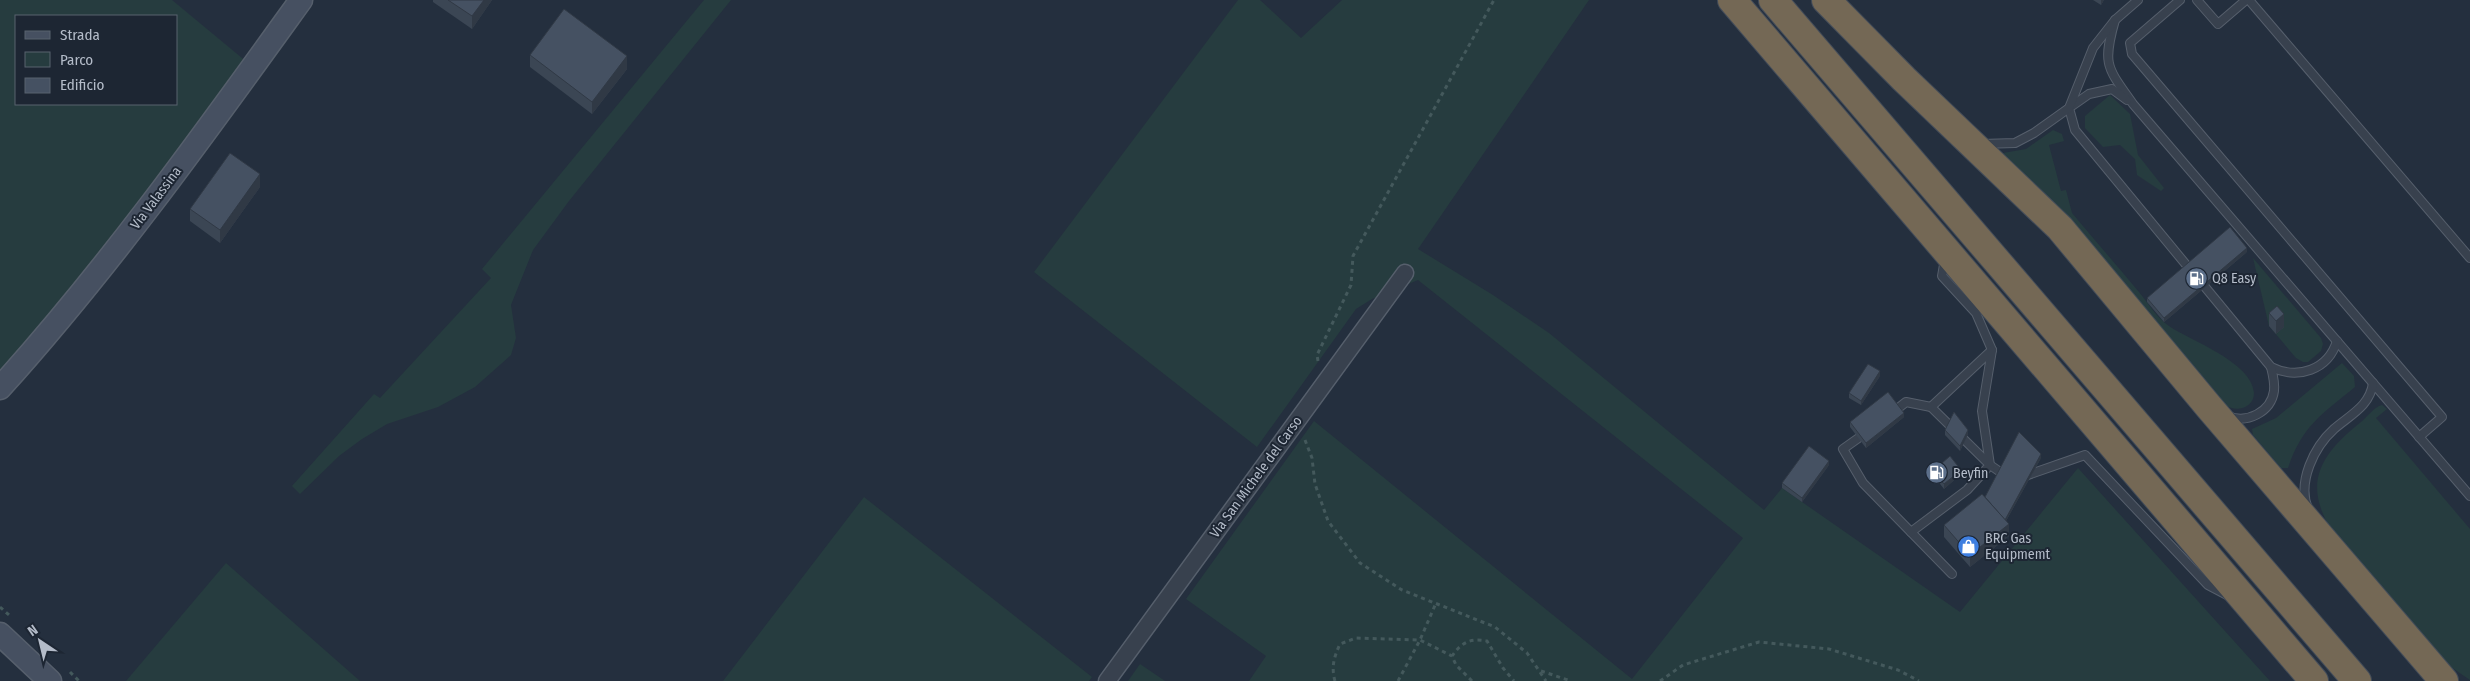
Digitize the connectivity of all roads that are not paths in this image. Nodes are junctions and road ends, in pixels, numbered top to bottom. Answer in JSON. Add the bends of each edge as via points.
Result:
{"nodes":[{"id":1,"x":300,"y":0,"type":"edge"},
{"id":2,"x":1732,"y":0,"type":"edge"},
{"id":3,"x":1773,"y":0,"type":"edge"},
{"id":4,"x":1826,"y":0,"type":"edge"},
{"id":5,"x":2138,"y":0,"type":"edge"},
{"id":6,"x":2180,"y":0,"type":"edge"},
{"id":7,"x":2197,"y":0,"type":"edge"},
{"id":8,"x":2248,"y":0,"type":"edge"},
{"id":9,"x":2115,"y":20,"type":"junction"},
{"id":10,"x":2133,"y":104,"type":"junction"},
{"id":11,"x":2069,"y":108,"type":"junction"},
{"id":12,"x":1971,"y":143,"type":"junction"},
{"id":13,"x":1946,"y":252,"type":"junction"},
{"id":14,"x":2470,"y":258,"type":"edge"},
{"id":15,"x":2188,"y":267,"type":"edge"},
{"id":16,"x":1405,"y":273,"type":"dead end"},
{"id":17,"x":2205,"y":287,"type":"edge"},
{"id":18,"x":2337,"y":341,"type":"junction"},
{"id":19,"x":1992,"y":350,"type":"junction"},
{"id":20,"x":2271,"y":367,"type":"junction"},
{"id":21,"x":2373,"y":383,"type":"junction"},
{"id":22,"x":0,"y":388,"type":"edge"},
{"id":23,"x":1931,"y":407,"type":"junction"},
{"id":24,"x":2209,"y":408,"type":"junction"},
{"id":25,"x":1882,"y":420,"type":"edge"},
{"id":26,"x":1875,"y":426,"type":"edge"},
{"id":27,"x":2419,"y":436,"type":"junction"},
{"id":28,"x":1990,"y":465,"type":"junction"},
{"id":29,"x":2021,"y":477,"type":"edge"},
{"id":30,"x":2012,"y":480,"type":"edge"},
{"id":31,"x":2470,"y":496,"type":"edge"},
{"id":32,"x":1911,"y":532,"type":"junction"},
{"id":33,"x":2319,"y":534,"type":"junction"},
{"id":34,"x":1952,"y":574,"type":"dead end"},
{"id":35,"x":2250,"y":608,"type":"junction"},
{"id":36,"x":0,"y":634,"type":"edge"},
{"id":37,"x":50,"y":681,"type":"edge"},
{"id":38,"x":1107,"y":681,"type":"edge"},
{"id":39,"x":2314,"y":681,"type":"edge"},
{"id":40,"x":2357,"y":681,"type":"edge"},
{"id":41,"x":2444,"y":681,"type":"edge"}],
"edges":[{"from":1,"to":22,"type":"street","name":"Via Valassina","via":[[78,300]]},
{"from":2,"to":13,"type":"highway"},
{"from":3,"to":40,"type":"highway"},
{"from":4,"to":12,"type":"highway"},
{"from":5,"to":9,"type":"lane"},
{"from":6,"to":27,"type":"lane","via":[[2130,43],[2132,54],[2442,416]]},
{"from":7,"to":8,"type":"lane","via":[[2218,24]]},
{"from":8,"to":14,"type":"lane"},
{"from":9,"to":10,"type":"lane","via":[[2107,47],[2110,71]]},
{"from":9,"to":11,"type":"lane","via":[[2092,48]]},
{"from":10,"to":11,"type":"lane","via":[[2112,89],[2089,94]]},
{"from":10,"to":18,"type":"lane"},
{"from":11,"to":12,"type":"lane","via":[[2015,143]]},
{"from":11,"to":15,"type":"lane","via":[[2075,130]]},
{"from":12,"to":24,"type":"highway","via":[[2060,228]]},
{"from":13,"to":19,"type":"lane","via":[[1942,276],[1976,313]]},
{"from":13,"to":35,"type":"highway"},
{"from":16,"to":38,"type":"street","name":"Via San Michele del Carso"},
{"from":17,"to":20,"type":"lane"},
{"from":18,"to":20,"type":"lane","via":[[2333,354],[2306,372],[2291,374]]},
{"from":18,"to":21,"type":"lane"},
{"from":19,"to":23,"type":"lane"},
{"from":19,"to":28,"type":"lane","via":[[1982,411]]},
{"from":20,"to":24,"type":"lane","via":[[2274,392],[2267,408],[2255,417],[2236,420]]},
{"from":21,"to":27,"type":"lane"},
{"from":21,"to":33,"type":"lane","via":[[2372,393],[2364,405],[2333,430],[2314,454],[2305,479],[2307,505]]},
{"from":23,"to":25,"type":"lane","via":[[1906,402]]},
{"from":23,"to":28,"type":"lane"},
{"from":24,"to":33,"type":"highway"},
{"from":26,"to":32,"type":"lane","via":[[1843,449],[1863,483]]},
{"from":27,"to":31,"type":"lane"},
{"from":28,"to":30,"type":"lane"},
{"from":28,"to":32,"type":"lane","via":[[1967,490]]},
{"from":29,"to":35,"type":"lane","via":[[2084,455],[2208,585]]},
{"from":32,"to":34,"type":"lane"},
{"from":33,"to":41,"type":"highway"},
{"from":35,"to":39,"type":"highway"},
{"from":36,"to":37,"type":"street"}]}
